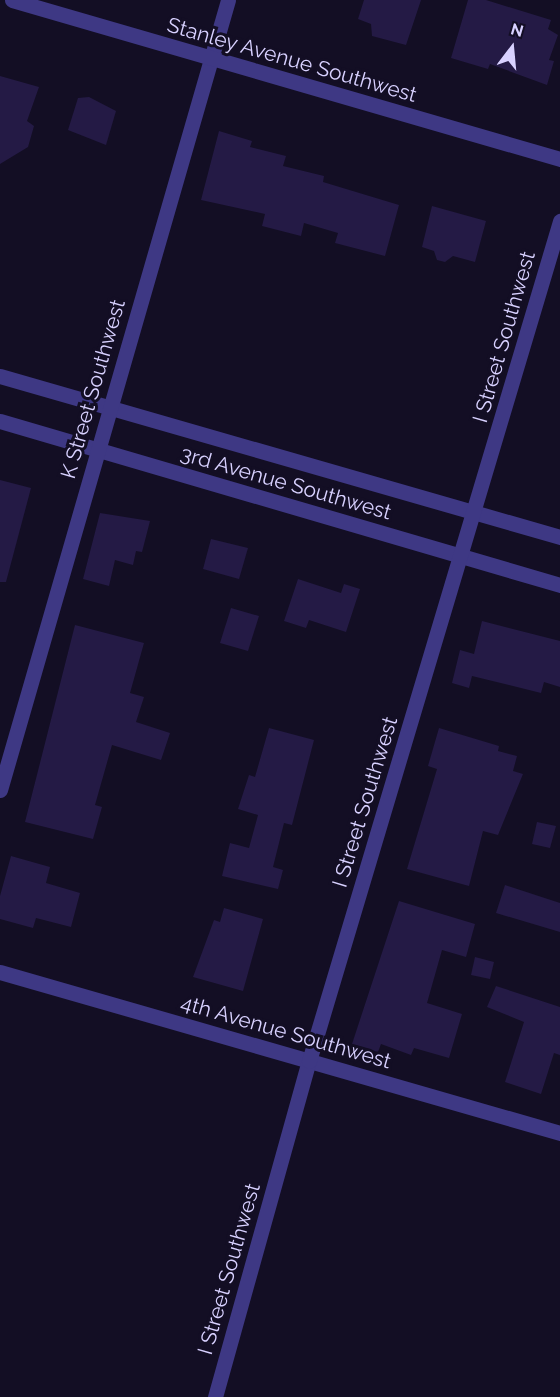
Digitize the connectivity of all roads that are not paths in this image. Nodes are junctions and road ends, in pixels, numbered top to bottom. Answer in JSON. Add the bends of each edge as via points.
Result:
{"nodes":[{"id":1,"x":12,"y":0,"type":"edge"},
{"id":2,"x":228,"y":0,"type":"edge"},
{"id":3,"x":211,"y":60,"type":"junction"},
{"id":4,"x":560,"y":159,"type":"edge"},
{"id":5,"x":560,"y":221,"type":"edge"},
{"id":6,"x":0,"y":376,"type":"edge"},
{"id":7,"x":108,"y":408,"type":"junction"},
{"id":8,"x":0,"y":421,"type":"edge"},
{"id":9,"x":97,"y":449,"type":"junction"},
{"id":10,"x":475,"y":511,"type":"junction"},
{"id":11,"x":560,"y":537,"type":"edge"},
{"id":12,"x":462,"y":556,"type":"junction"},
{"id":13,"x":560,"y":585,"type":"edge"},
{"id":14,"x":0,"y":790,"type":"edge"},
{"id":15,"x":0,"y":972,"type":"edge"},
{"id":16,"x":309,"y":1061,"type":"junction"},
{"id":17,"x":560,"y":1133,"type":"edge"},
{"id":18,"x":215,"y":1397,"type":"edge"}],
"edges":[{"from":1,"to":3,"type":"street","name":"Stanley Avenue Southwest"},
{"from":2,"to":3,"type":"street","name":"K Street Southwest"},
{"from":3,"to":4,"type":"street","name":"Stanley Avenue Southwest"},
{"from":3,"to":7,"type":"street","name":"K Street Southwest"},
{"from":5,"to":10,"type":"street","name":"I Street Southwest"},
{"from":6,"to":7,"type":"street","name":"3rd Avenue Southwest"},
{"from":7,"to":9,"type":"street","name":"K Street Southwest"},
{"from":7,"to":10,"type":"street","name":"3rd Avenue Southwest"},
{"from":8,"to":9,"type":"street","name":"3rd Avenue Southwest"},
{"from":9,"to":12,"type":"street","name":"3rd Avenue Southwest"},
{"from":9,"to":14,"type":"street","name":"K Street Southwest"},
{"from":10,"to":11,"type":"street","name":"3rd Avenue Southwest"},
{"from":10,"to":12,"type":"street","name":"I Street Southwest"},
{"from":12,"to":13,"type":"street","name":"3rd Avenue Southwest"},
{"from":12,"to":16,"type":"street","name":"I Street Southwest"},
{"from":15,"to":16,"type":"street","name":"4th Avenue Southwest"},
{"from":16,"to":17,"type":"street","name":"4th Avenue Southwest"},
{"from":16,"to":18,"type":"street","name":"I Street Southwest"}]}
